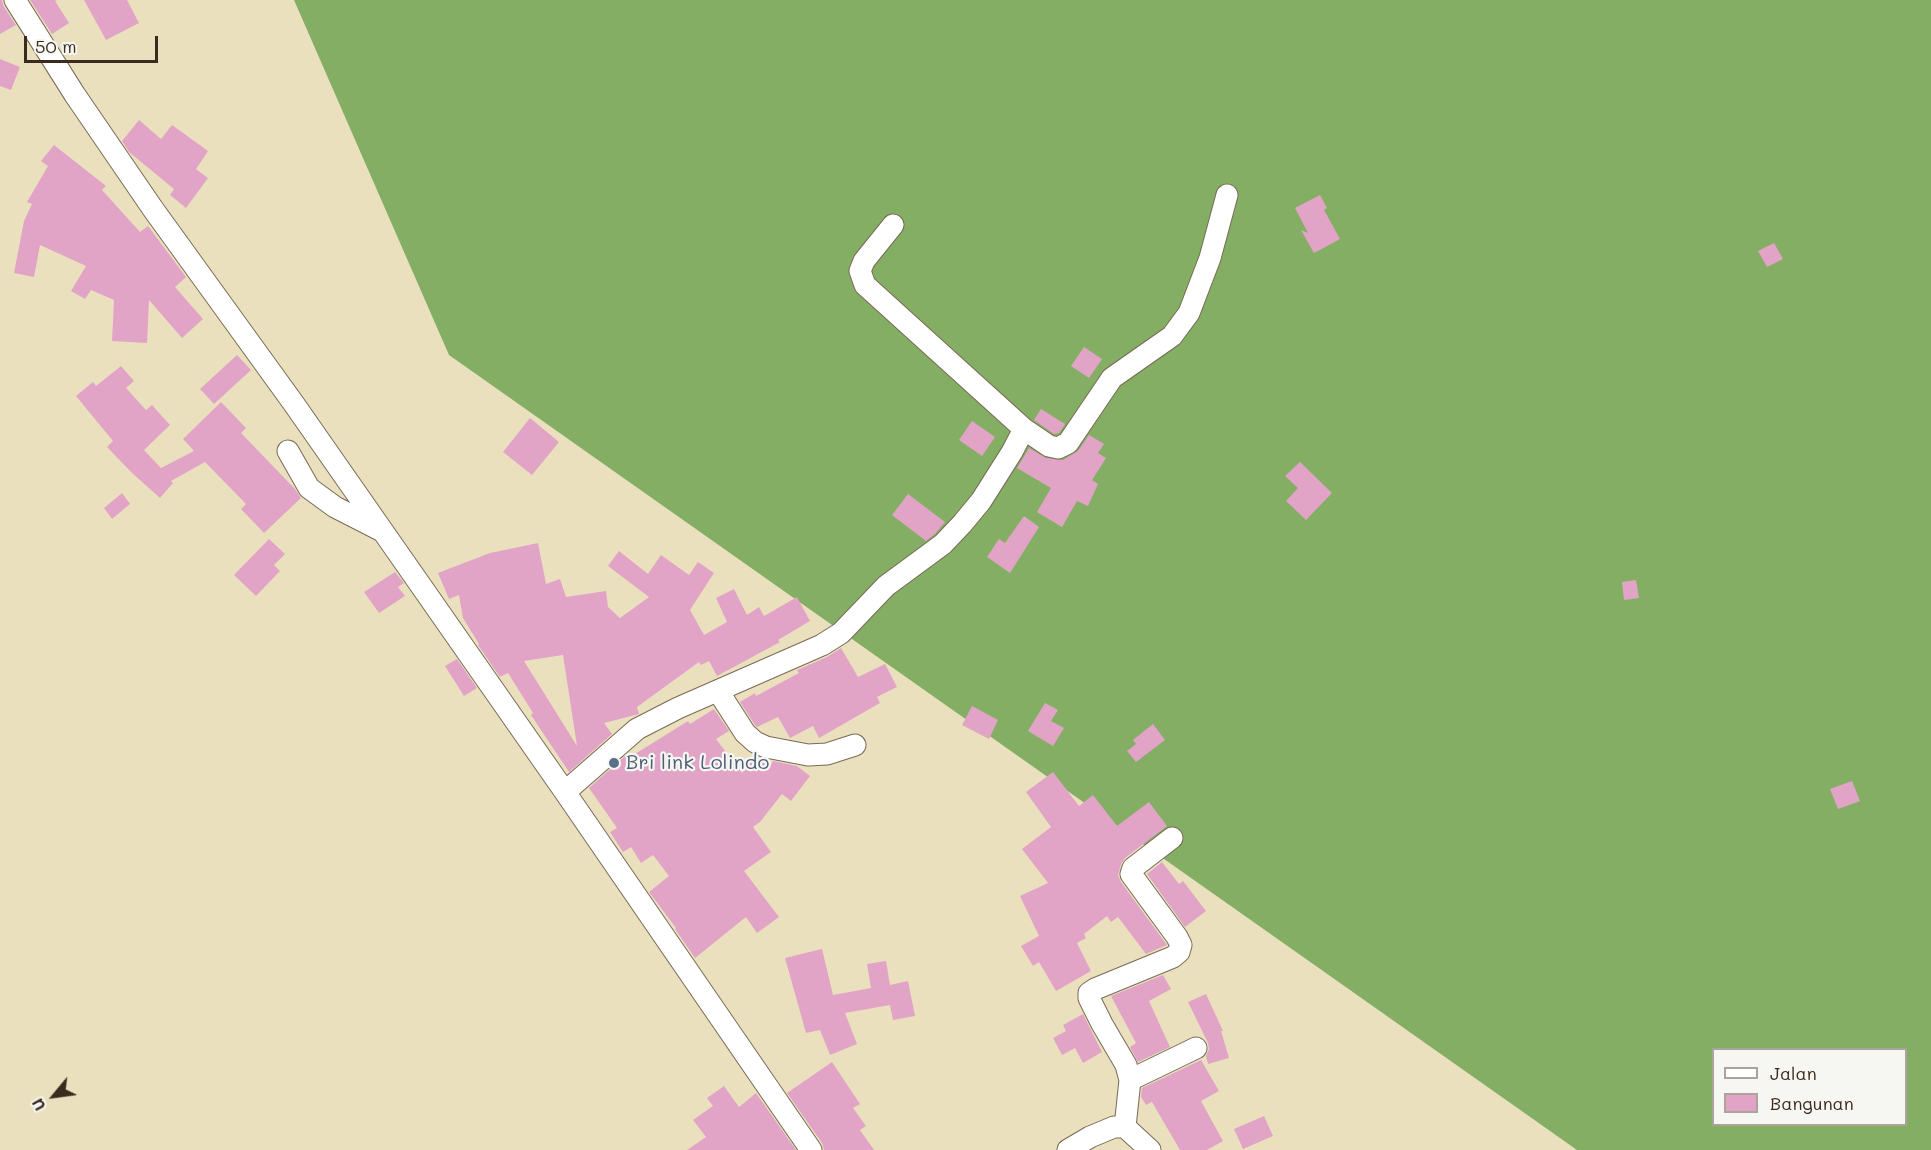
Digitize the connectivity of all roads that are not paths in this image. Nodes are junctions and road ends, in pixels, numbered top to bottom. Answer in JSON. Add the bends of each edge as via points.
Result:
{"nodes":[{"id":1,"x":15,"y":0,"type":"edge"},
{"id":2,"x":1227,"y":195,"type":"dead end"},
{"id":3,"x":893,"y":225,"type":"dead end"},
{"id":4,"x":1024,"y":429,"type":"junction"},
{"id":5,"x":288,"y":451,"type":"dead end"},
{"id":6,"x":384,"y":532,"type":"junction"},
{"id":7,"x":718,"y":691,"type":"junction"},
{"id":8,"x":855,"y":745,"type":"dead end"},
{"id":9,"x":566,"y":792,"type":"junction"},
{"id":10,"x":1172,"y":838,"type":"dead end"},
{"id":11,"x":1196,"y":1048,"type":"dead end"},
{"id":12,"x":1130,"y":1080,"type":"junction"},
{"id":13,"x":1125,"y":1127,"type":"junction"},
{"id":14,"x":811,"y":1150,"type":"edge"},
{"id":15,"x":1068,"y":1150,"type":"edge"},
{"id":16,"x":1150,"y":1150,"type":"edge"}],
"edges":[{"from":1,"to":6,"type":"street","via":[[153,209]]},
{"from":2,"to":4,"type":"street","via":[[1196,298],[1178,330],[1112,378],[1068,443],[1058,448],[1049,446]]},
{"from":3,"to":4,"type":"street","via":[[864,261],[860,271],[865,285]]},
{"from":4,"to":7,"type":"street","via":[[981,501],[962,524],[943,544],[886,586],[841,633]]},
{"from":5,"to":6,"type":"street","via":[[309,488],[335,507]]},
{"from":6,"to":9,"type":"street"},
{"from":7,"to":8,"type":"street","via":[[745,733],[766,747],[808,756]]},
{"from":7,"to":9,"type":"street","via":[[637,729]]},
{"from":9,"to":14,"type":"street"},
{"from":10,"to":12,"type":"street","via":[[1133,868],[1131,874],[1177,937],[1179,952],[1089,993]]},
{"from":11,"to":12,"type":"street"},
{"from":12,"to":13,"type":"street"},
{"from":13,"to":15,"type":"street","via":[[1114,1127]]},
{"from":13,"to":16,"type":"street"}]}
